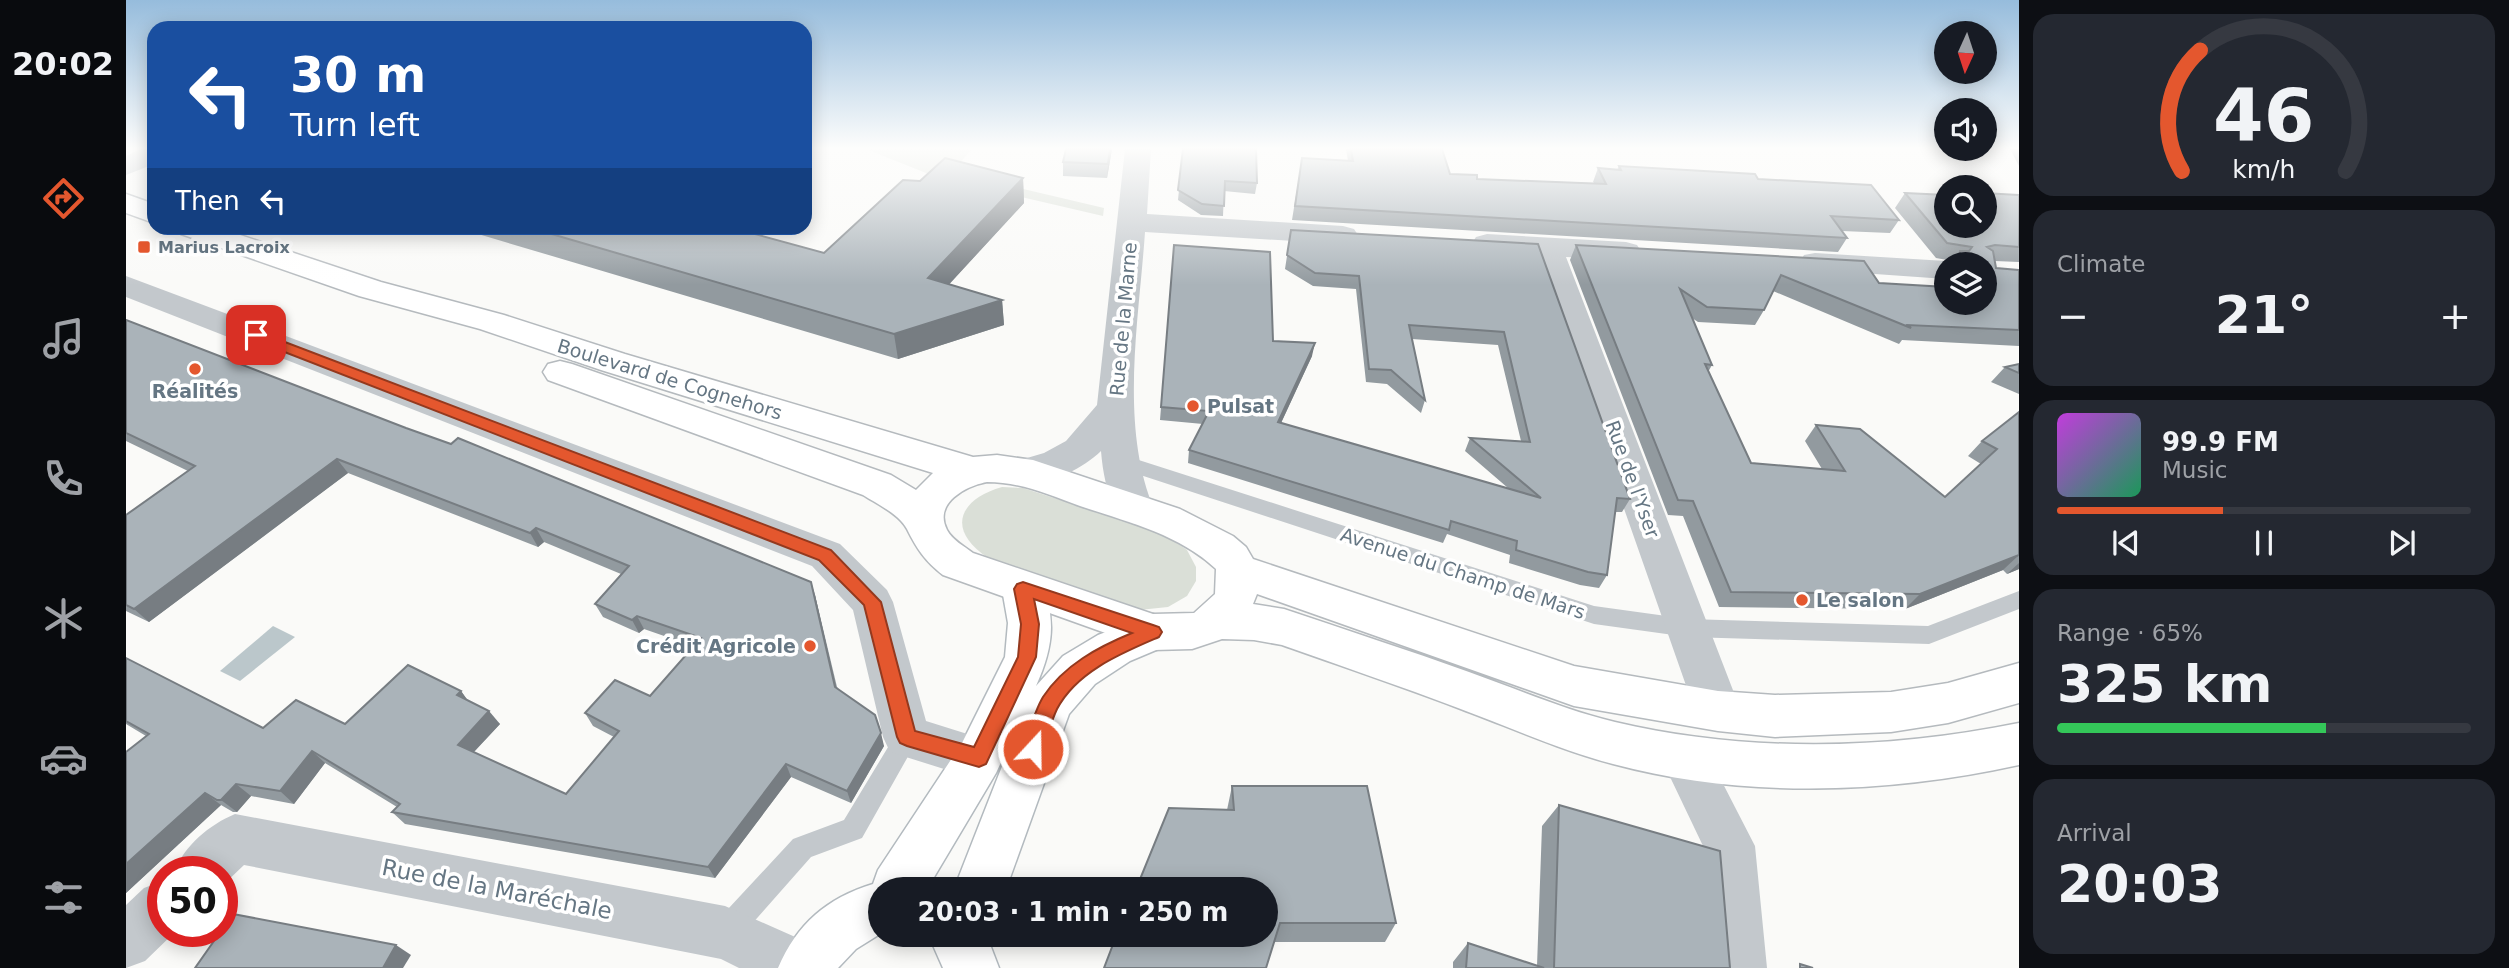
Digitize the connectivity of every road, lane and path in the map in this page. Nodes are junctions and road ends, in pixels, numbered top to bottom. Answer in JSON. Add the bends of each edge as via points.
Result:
{"nodes":[{"id":1,"x":1134,"y":194,"type":"edge"},
{"id":2,"x":126,"y":203,"type":"edge"},
{"id":3,"x":147,"y":211,"type":"edge"},
{"id":4,"x":126,"y":222,"type":"edge"},
{"id":5,"x":1131,"y":222,"type":"junction"},
{"id":6,"x":147,"y":224,"type":"edge"},
{"id":7,"x":210,"y":235,"type":"edge"},
{"id":8,"x":1367,"y":236,"type":"edge"},
{"id":9,"x":1464,"y":242,"type":"edge"},
{"id":10,"x":1547,"y":246,"type":"junction"},
{"id":11,"x":1657,"y":253,"type":"edge"},
{"id":12,"x":1781,"y":260,"type":"edge"},
{"id":13,"x":1934,"y":269,"type":"edge"},
{"id":14,"x":126,"y":286,"type":"edge"},
{"id":15,"x":370,"y":289,"type":"junction"},
{"id":16,"x":1115,"y":406,"type":"junction"},
{"id":17,"x":1120,"y":461,"type":"junction"},
{"id":18,"x":969,"y":470,"type":"junction"},
{"id":19,"x":1026,"y":472,"type":"junction"},
{"id":20,"x":1134,"y":509,"type":"junction"},
{"id":21,"x":922,"y":519,"type":"junction"},
{"id":22,"x":1239,"y":571,"type":"junction"},
{"id":23,"x":1023,"y":589,"type":"junction"},
{"id":24,"x":2019,"y":600,"type":"edge"},
{"id":25,"x":1218,"y":621,"type":"junction"},
{"id":26,"x":1688,"y":628,"type":"junction"},
{"id":27,"x":1153,"y":632,"type":"junction"},
{"id":28,"x":2019,"y":683,"type":"edge"},
{"id":29,"x":1718,"y":711,"type":"junction"},
{"id":30,"x":907,"y":737,"type":"junction"},
{"id":31,"x":2019,"y":744,"type":"edge"},
{"id":32,"x":979,"y":758,"type":"junction"},
{"id":33,"x":1685,"y":758,"type":"junction"},
{"id":34,"x":217,"y":856,"type":"edge"},
{"id":35,"x":905,"y":877,"type":"edge"},
{"id":36,"x":985,"y":877,"type":"edge"},
{"id":37,"x":868,"y":911,"type":"edge"},
{"id":38,"x":147,"y":922,"type":"edge"},
{"id":39,"x":725,"y":933,"type":"junction"},
{"id":40,"x":126,"y":942,"type":"edge"},
{"id":41,"x":803,"y":968,"type":"edge"},
{"id":42,"x":1740,"y":968,"type":"edge"}],
"edges":[{"from":1,"to":5,"type":"street","name":"Rue de la Marne"},
{"from":2,"to":3,"type":"main road"},
{"from":4,"to":6,"type":"main road"},
{"from":5,"to":8,"type":"street"},
{"from":5,"to":16,"type":"street","name":"Rue de la Marne"},
{"from":7,"to":15,"type":"main road","name":"Boulevard de Cognehors"},
{"from":9,"to":10,"type":"street"},
{"from":10,"to":11,"type":"street"},
{"from":10,"to":26,"type":"street","name":"Rue de l'Yser"},
{"from":12,"to":13,"type":"street"},
{"from":14,"to":30,"type":"street","via":[[825,555],[872,602]]},
{"from":15,"to":18,"type":"main road","name":"Boulevard de Cognehors","via":[[492,322]]},
{"from":15,"to":21,"type":"main road","name":"Boulevard de Cognehors","via":[[468,339],[877,485]]},
{"from":16,"to":17,"type":"street","name":"Rue de la Marne"},
{"from":16,"to":19,"type":"street","name":"Rue de la Marne","via":[[1083,449],[1054,465]]},
{"from":17,"to":20,"type":"street","name":"Rue de la Marne"},
{"from":17,"to":26,"type":"lane","name":"Avenue du Champ de Mars","via":[[1579,612]]},
{"from":18,"to":19,"type":"main road"},
{"from":18,"to":21,"type":"main road","via":[[929,498]]},
{"from":19,"to":20,"type":"main road"},
{"from":20,"to":22,"type":"main road","via":[[1200,534],[1231,558]]},
{"from":21,"to":23,"type":"main road","via":[[928,540],[941,554]]},
{"from":22,"to":25,"type":"main road","via":[[1238,590]]},
{"from":22,"to":29,"type":"main road","via":[[1574,686]]},
{"from":23,"to":27,"type":"main road"},
{"from":23,"to":32,"type":"main road","via":[[1030,624],[1027,657]]},
{"from":24,"to":26,"type":"lane","name":"Avenue du Champ de Mars","via":[[1929,635]]},
{"from":25,"to":27,"type":"main road","via":[[1202,630]]},
{"from":25,"to":33,"type":"main road","via":[[1284,627],[1562,728]]},
{"from":26,"to":29,"type":"street","name":"Rue de l'Yser"},
{"from":27,"to":36,"type":"main road","via":[[1114,648],[1079,670],[1050,703]]},
{"from":28,"to":29,"type":"main road","via":[[1948,703],[1891,712],[1775,716]]},
{"from":30,"to":32,"type":"street"},
{"from":30,"to":39,"type":"lane","via":[[853,829],[802,848]]},
{"from":31,"to":33,"type":"main road","via":[[1986,752],[1855,763]]},
{"from":32,"to":35,"type":"main road"},
{"from":33,"to":42,"type":"street","via":[[1729,846]]},
{"from":34,"to":39,"type":"street","name":"Rue de la Maréchale","via":[[235,839]]},
{"from":37,"to":41,"type":"main road","via":[[838,926]]},
{"from":38,"to":40,"type":"street"},
{"from":39,"to":41,"type":"street","name":"Rue de la Maréchale"}]}
